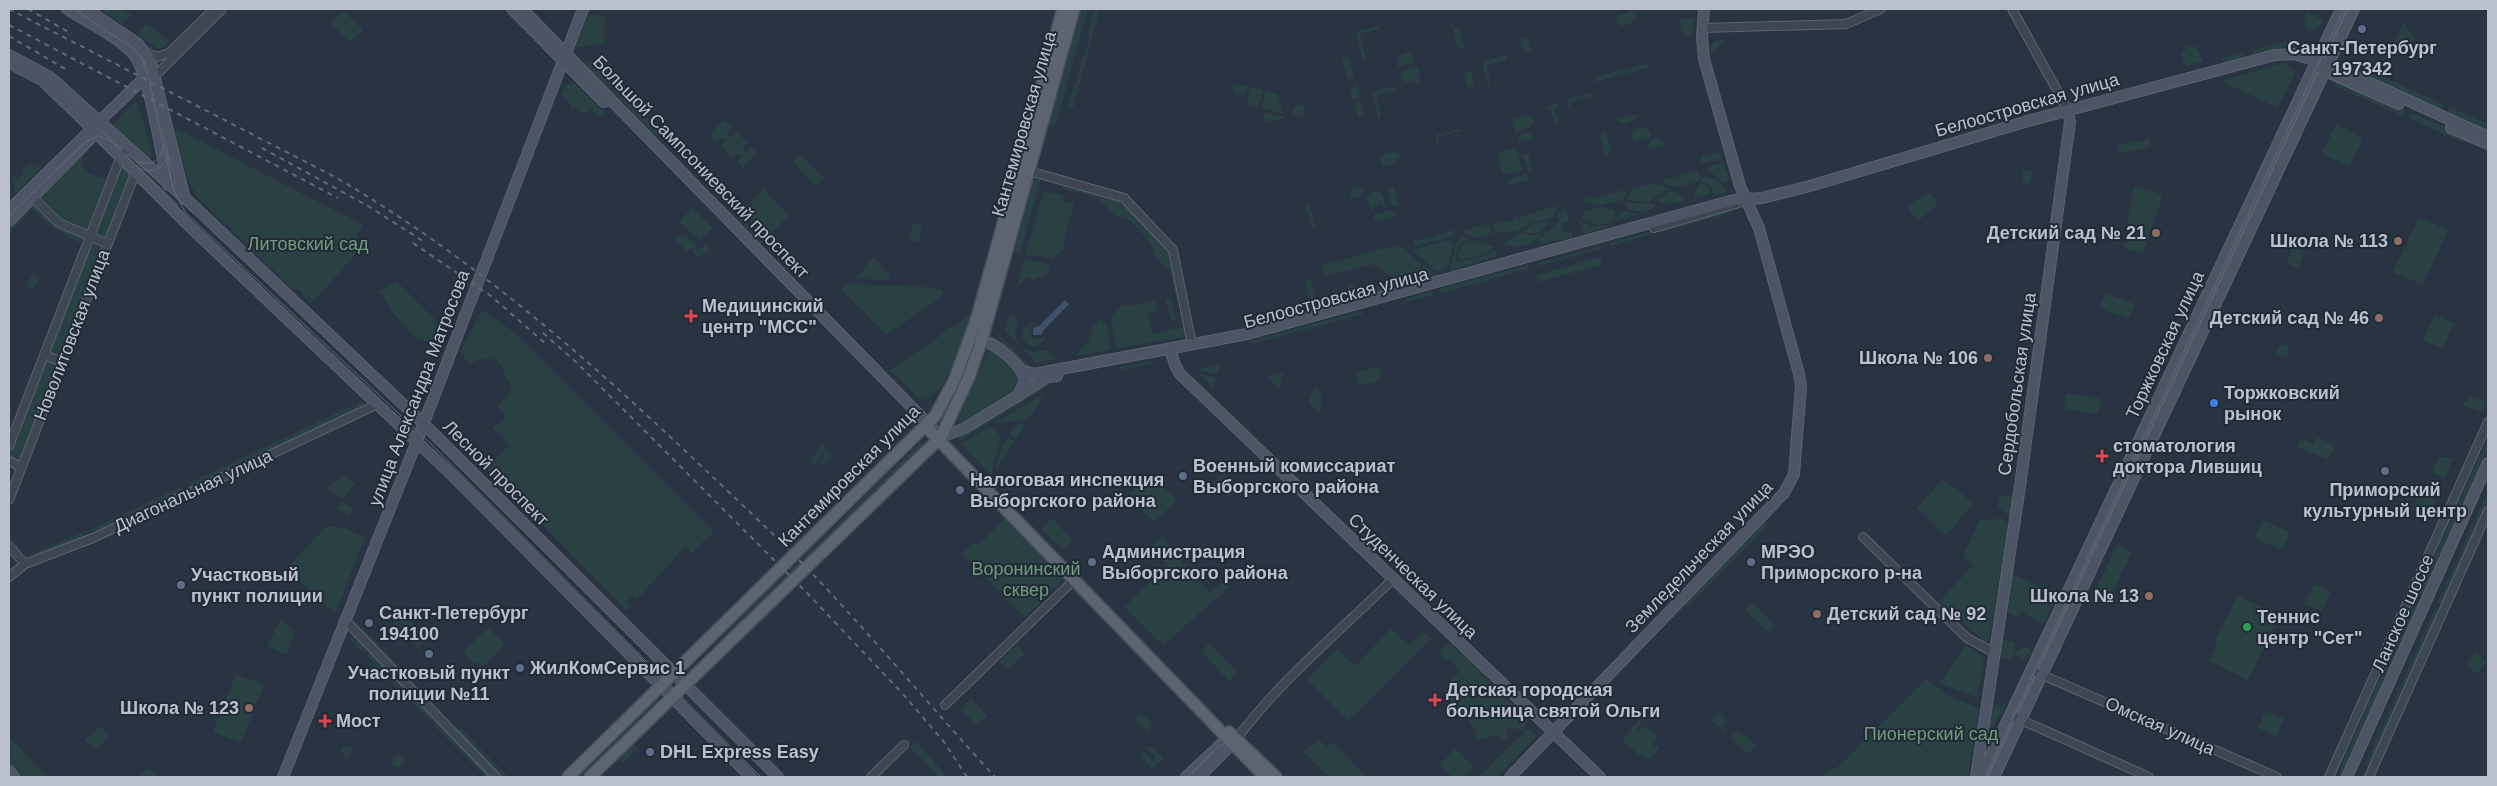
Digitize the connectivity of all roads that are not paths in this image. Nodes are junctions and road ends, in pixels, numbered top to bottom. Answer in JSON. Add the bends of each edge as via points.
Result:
{"nodes":[{"id":1,"x":68,"y":9,"type":"edge"},
{"id":2,"x":86,"y":9,"type":"edge"},
{"id":3,"x":214,"y":9,"type":"edge"},
{"id":4,"x":222,"y":9,"type":"edge"},
{"id":5,"x":512,"y":9,"type":"edge"},
{"id":6,"x":522,"y":9,"type":"edge"},
{"id":7,"x":582,"y":9,"type":"edge"},
{"id":8,"x":1063,"y":9,"type":"edge"},
{"id":9,"x":1074,"y":9,"type":"edge"},
{"id":10,"x":1704,"y":9,"type":"edge"},
{"id":11,"x":1881,"y":9,"type":"edge"},
{"id":12,"x":2012,"y":9,"type":"edge"},
{"id":13,"x":2341,"y":9,"type":"edge"},
{"id":14,"x":2354,"y":9,"type":"edge"},
{"id":15,"x":1702,"y":28,"type":"junction"},
{"id":16,"x":146,"y":52,"type":"junction"},
{"id":17,"x":9,"y":55,"type":"edge"},
{"id":18,"x":564,"y":57,"type":"junction"},
{"id":19,"x":2316,"y":62,"type":"junction"},
{"id":20,"x":9,"y":64,"type":"edge"},
{"id":21,"x":2326,"y":68,"type":"junction"},
{"id":22,"x":149,"y":77,"type":"junction"},
{"id":23,"x":2068,"y":110,"type":"junction"},
{"id":24,"x":96,"y":128,"type":"junction"},
{"id":25,"x":2488,"y":137,"type":"edge"},
{"id":26,"x":2488,"y":144,"type":"edge"},
{"id":27,"x":172,"y":147,"type":"junction"},
{"id":28,"x":129,"y":148,"type":"junction"},
{"id":29,"x":121,"y":156,"type":"junction"},
{"id":30,"x":136,"y":171,"type":"junction"},
{"id":31,"x":1029,"y":171,"type":"junction"},
{"id":32,"x":160,"y":172,"type":"junction"},
{"id":33,"x":168,"y":185,"type":"junction"},
{"id":34,"x":30,"y":194,"type":"junction"},
{"id":35,"x":185,"y":199,"type":"junction"},
{"id":36,"x":1747,"y":200,"type":"junction"},
{"id":37,"x":9,"y":210,"type":"edge"},
{"id":38,"x":179,"y":214,"type":"junction"},
{"id":39,"x":9,"y":221,"type":"edge"},
{"id":40,"x":1654,"y":228,"type":"joint"},
{"id":41,"x":90,"y":237,"type":"junction"},
{"id":42,"x":108,"y":244,"type":"junction"},
{"id":43,"x":982,"y":339,"type":"junction"},
{"id":44,"x":970,"y":340,"type":"junction"},
{"id":45,"x":1192,"y":345,"type":"junction"},
{"id":46,"x":1171,"y":352,"type":"junction"},
{"id":47,"x":44,"y":354,"type":"junction"},
{"id":48,"x":62,"y":362,"type":"junction"},
{"id":49,"x":1021,"y":370,"type":"junction"},
{"id":50,"x":1017,"y":396,"type":"junction"},
{"id":51,"x":378,"y":404,"type":"junction"},
{"id":52,"x":2488,"y":422,"type":"edge"},
{"id":53,"x":423,"y":423,"type":"junction"},
{"id":54,"x":927,"y":425,"type":"junction"},
{"id":55,"x":940,"y":439,"type":"junction"},
{"id":56,"x":416,"y":441,"type":"junction"},
{"id":57,"x":9,"y":446,"type":"edge"},
{"id":58,"x":9,"y":461,"type":"edge"},
{"id":59,"x":2488,"y":463,"type":"edge"},
{"id":60,"x":21,"y":467,"type":"junction"},
{"id":61,"x":2488,"y":478,"type":"edge"},
{"id":62,"x":9,"y":500,"type":"edge"},
{"id":63,"x":2488,"y":511,"type":"edge"},
{"id":64,"x":1864,"y":537,"type":"dead end"},
{"id":65,"x":9,"y":546,"type":"edge"},
{"id":66,"x":25,"y":564,"type":"junction"},
{"id":67,"x":9,"y":577,"type":"edge"},
{"id":68,"x":1076,"y":578,"type":"junction"},
{"id":69,"x":1393,"y":579,"type":"junction"},
{"id":70,"x":345,"y":620,"type":"junction"},
{"id":71,"x":1995,"y":653,"type":"junction"},
{"id":72,"x":2031,"y":670,"type":"junction"},
{"id":73,"x":675,"y":673,"type":"junction"},
{"id":74,"x":2043,"y":675,"type":"junction"},
{"id":75,"x":687,"y":685,"type":"junction"},
{"id":76,"x":661,"y":687,"type":"junction"},
{"id":77,"x":672,"y":699,"type":"junction"},
{"id":78,"x":945,"y":705,"type":"dead end"},
{"id":79,"x":2010,"y":715,"type":"junction"},
{"id":80,"x":2022,"y":720,"type":"junction"},
{"id":81,"x":1553,"y":733,"type":"junction"},
{"id":82,"x":1232,"y":739,"type":"junction"},
{"id":83,"x":904,"y":745,"type":"dead end"},
{"id":84,"x":9,"y":772,"type":"edge"},
{"id":85,"x":14,"y":777,"type":"edge"},
{"id":86,"x":283,"y":777,"type":"edge"},
{"id":87,"x":496,"y":777,"type":"edge"},
{"id":88,"x":568,"y":777,"type":"edge"},
{"id":89,"x":590,"y":777,"type":"edge"},
{"id":90,"x":751,"y":777,"type":"edge"},
{"id":91,"x":778,"y":777,"type":"edge"},
{"id":92,"x":871,"y":777,"type":"edge"},
{"id":93,"x":1186,"y":777,"type":"edge"},
{"id":94,"x":1199,"y":777,"type":"edge"},
{"id":95,"x":1265,"y":777,"type":"edge"},
{"id":96,"x":1276,"y":777,"type":"edge"},
{"id":97,"x":1510,"y":777,"type":"edge"},
{"id":98,"x":1600,"y":777,"type":"edge"},
{"id":99,"x":1976,"y":777,"type":"edge"},
{"id":100,"x":1981,"y":777,"type":"edge"},
{"id":101,"x":1994,"y":777,"type":"edge"},
{"id":102,"x":2150,"y":777,"type":"edge"},
{"id":103,"x":2277,"y":777,"type":"edge"},
{"id":104,"x":2329,"y":777,"type":"edge"},
{"id":105,"x":2347,"y":777,"type":"edge"},
{"id":106,"x":2354,"y":777,"type":"edge"},
{"id":107,"x":2368,"y":777,"type":"edge"}],
"edges":[{"from":1,"to":22,"type":"main road","via":[[127,48]]},
{"from":2,"to":16,"type":"main road"},
{"from":3,"to":16,"type":"street","via":[[170,53],[157,57]]},
{"from":4,"to":22,"type":"street"},
{"from":5,"to":18,"type":"main road","name":"Большой Сампсониевский проспект"},
{"from":6,"to":18,"type":"main road","name":"Большой Сампсониевский проспект"},
{"from":7,"to":18,"type":"main road","name":"улица Александра Матросова"},
{"from":8,"to":44,"type":"main road","name":"Кантемировская улица"},
{"from":9,"to":31,"type":"main road","name":"Кантемировская улица"},
{"from":10,"to":15,"type":"main road","name":"Земледельческая улица"},
{"from":11,"to":15,"type":"street","via":[[1840,25]]},
{"from":12,"to":23,"type":"street","name":"Сердобольская улица"},
{"from":13,"to":19,"type":"main road","name":"Торжковская улица"},
{"from":14,"to":21,"type":"main road","name":"Торжковская улица"},
{"from":15,"to":36,"type":"main road","name":"Земледельческая улица","via":[[1704,59],[1740,186]]},
{"from":16,"to":22,"type":"main road"},
{"from":17,"to":24,"type":"main road","via":[[50,77]]},
{"from":18,"to":53,"type":"main road","name":"улица Александра Матросова"},
{"from":18,"to":54,"type":"main road","name":"Большой Сампсониевский проспект"},
{"from":19,"to":21,"type":"main road"},
{"from":19,"to":23,"type":"main road","name":"Белоостровская улица","via":[[2294,54],[2275,55]]},
{"from":19,"to":72,"type":"main road","name":"Торжковская улица"},
{"from":20,"to":24,"type":"main road","via":[[42,80]]},
{"from":21,"to":25,"type":"main road"},
{"from":21,"to":26,"type":"main road"},
{"from":21,"to":74,"type":"main road","name":"Торжковская улица"},
{"from":22,"to":24,"type":"main road"},
{"from":22,"to":27,"type":"main road"},
{"from":22,"to":32,"type":"main road"},
{"from":23,"to":36,"type":"main road","name":"Белоостровская улица","via":[[1810,186]]},
{"from":23,"to":71,"type":"main road","name":"Сердобольская улица","via":[[2070,122]]},
{"from":24,"to":28,"type":"main road","name":"Лесной проспект"},
{"from":24,"to":29,"type":"main road","name":"Лесной проспект"},
{"from":24,"to":34,"type":"main road"},
{"from":27,"to":32,"type":"main road","via":[[170,158]]},
{"from":27,"to":35,"type":"main road"},
{"from":28,"to":29,"type":"street","name":"Новолитовская улица"},
{"from":28,"to":32,"type":"main road","name":"Лесной проспект"},
{"from":29,"to":30,"type":"main road","name":"Лесной проспект"},
{"from":29,"to":41,"type":"street","name":"Новолитовская улица"},
{"from":30,"to":32,"type":"main road","via":[[145,174]]},
{"from":30,"to":38,"type":"main road","name":"Лесной проспект"},
{"from":30,"to":42,"type":"street","name":"Новолитовская улица"},
{"from":31,"to":43,"type":"main road","name":"Кантемировская улица"},
{"from":31,"to":45,"type":"street","via":[[1124,198],[1173,250]]},
{"from":32,"to":33,"type":"main road","name":"Лесной проспект"},
{"from":33,"to":35,"type":"main road","name":"Лесной проспект"},
{"from":33,"to":38,"type":"main road","name":"Лесной проспект"},
{"from":34,"to":37,"type":"main road"},
{"from":34,"to":39,"type":"main road"},
{"from":34,"to":41,"type":"street","via":[[59,223]]},
{"from":35,"to":53,"type":"main road","name":"Лесной проспект"},
{"from":36,"to":40,"type":"street","name":"Белоостровская улица"},
{"from":36,"to":45,"type":"main road","name":"Белоостровская улица","via":[[1734,200],[1375,300]]},
{"from":36,"to":81,"type":"main road","name":"Земледельческая улица","via":[[1759,228],[1800,374],[1792,482]]},
{"from":38,"to":51,"type":"main road","name":"Лесной проспект"},
{"from":40,"to":46,"type":"main road","name":"Белоостровская улица","via":[[1248,340]]},
{"from":41,"to":42,"type":"street"},
{"from":41,"to":47,"type":"street","name":"Новолитовская улица"},
{"from":42,"to":48,"type":"street","name":"Новолитовская улица"},
{"from":43,"to":44,"type":"main road"},
{"from":43,"to":49,"type":"main road","via":[[995,345]]},
{"from":43,"to":55,"type":"main road","name":"Кантемировская улица","via":[[969,377]]},
{"from":44,"to":54,"type":"main road","name":"Кантемировская улица","via":[[943,402]]},
{"from":45,"to":46,"type":"main road","name":"Белоостровская улица"},
{"from":46,"to":49,"type":"main road","name":"Белоостровская улица","via":[[1034,374]]},
{"from":46,"to":50,"type":"main road","name":"Белоостровская улица","via":[[1048,377]]},
{"from":46,"to":69,"type":"main road","name":"Студенческая улица","via":[[1180,374]]},
{"from":47,"to":48,"type":"street"},
{"from":47,"to":57,"type":"street","name":"Новолитовская улица"},
{"from":48,"to":60,"type":"street","name":"Новолитовская улица"},
{"from":49,"to":50,"type":"main road","via":[[1025,381]]},
{"from":50,"to":55,"type":"main road","name":"Белоостровская улица","via":[[965,428]]},
{"from":51,"to":56,"type":"main road","name":"Лесной проспект"},
{"from":51,"to":66,"type":"street","name":"Диагональная улица","via":[[102,534]]},
{"from":52,"to":104,"type":"street"},
{"from":53,"to":56,"type":"main road","name":"улица Александра Матросова"},
{"from":53,"to":73,"type":"main road","name":"Лесной проспект"},
{"from":54,"to":55,"type":"main road","name":"Большой Сампсониевский проспект"},
{"from":54,"to":73,"type":"main road","name":"Кантемировская улица"},
{"from":55,"to":68,"type":"main road","name":"Большой Сампсониевский проспект"},
{"from":55,"to":75,"type":"main road","name":"Кантемировская улица"},
{"from":56,"to":70,"type":"main road","name":"улица Александра Матросова"},
{"from":56,"to":76,"type":"main road","name":"Лесной проспект"},
{"from":58,"to":60,"type":"street"},
{"from":59,"to":105,"type":"main road","name":"Ланское шоссе"},
{"from":60,"to":62,"type":"street","name":"Новолитовская улица"},
{"from":61,"to":106,"type":"main road","name":"Ланское шоссе"},
{"from":63,"to":107,"type":"street"},
{"from":64,"to":71,"type":"street","via":[[1966,638]]},
{"from":65,"to":66,"type":"street"},
{"from":66,"to":67,"type":"street","name":"Диагональная улица"},
{"from":68,"to":78,"type":"street"},
{"from":68,"to":82,"type":"main road","name":"Большой Сампсониевский проспект"},
{"from":69,"to":81,"type":"main road","name":"Студенческая улица"},
{"from":69,"to":82,"type":"street"},
{"from":70,"to":86,"type":"main road","name":"улица Александра Матросова"},
{"from":70,"to":87,"type":"street"},
{"from":71,"to":99,"type":"main road","name":"Сердобольская улица"},
{"from":72,"to":74,"type":"street","name":"Омская улица"},
{"from":72,"to":79,"type":"main road","name":"Торжковская улица"},
{"from":73,"to":75,"type":"main road","name":"Лесной проспект"},
{"from":73,"to":76,"type":"main road","name":"Кантемировская улица"},
{"from":74,"to":80,"type":"main road","name":"Торжковская улица"},
{"from":74,"to":103,"type":"street","name":"Омская улица"},
{"from":75,"to":77,"type":"main road","name":"Кантемировская улица"},
{"from":75,"to":91,"type":"main road","name":"Лесной проспект"},
{"from":76,"to":77,"type":"main road","name":"Лесной проспект"},
{"from":76,"to":88,"type":"main road","name":"Кантемировская улица"},
{"from":77,"to":89,"type":"main road","name":"Кантемировская улица"},
{"from":77,"to":90,"type":"main road","name":"Лесной проспект"},
{"from":79,"to":80,"type":"street"},
{"from":79,"to":100,"type":"main road","name":"Торжковская улица"},
{"from":80,"to":101,"type":"main road","name":"Торжковская улица"},
{"from":80,"to":102,"type":"street"},
{"from":81,"to":97,"type":"main road","name":"Земледельческая улица"},
{"from":81,"to":98,"type":"main road","name":"Студенческая улица"},
{"from":82,"to":93,"type":"main road"},
{"from":82,"to":94,"type":"main road"},
{"from":82,"to":95,"type":"main road","name":"Большой Сампсониевский проспект"},
{"from":82,"to":96,"type":"main road","name":"Большой Сампсониевский проспект"},
{"from":83,"to":92,"type":"street"},
{"from":84,"to":85,"type":"main road"}]}
